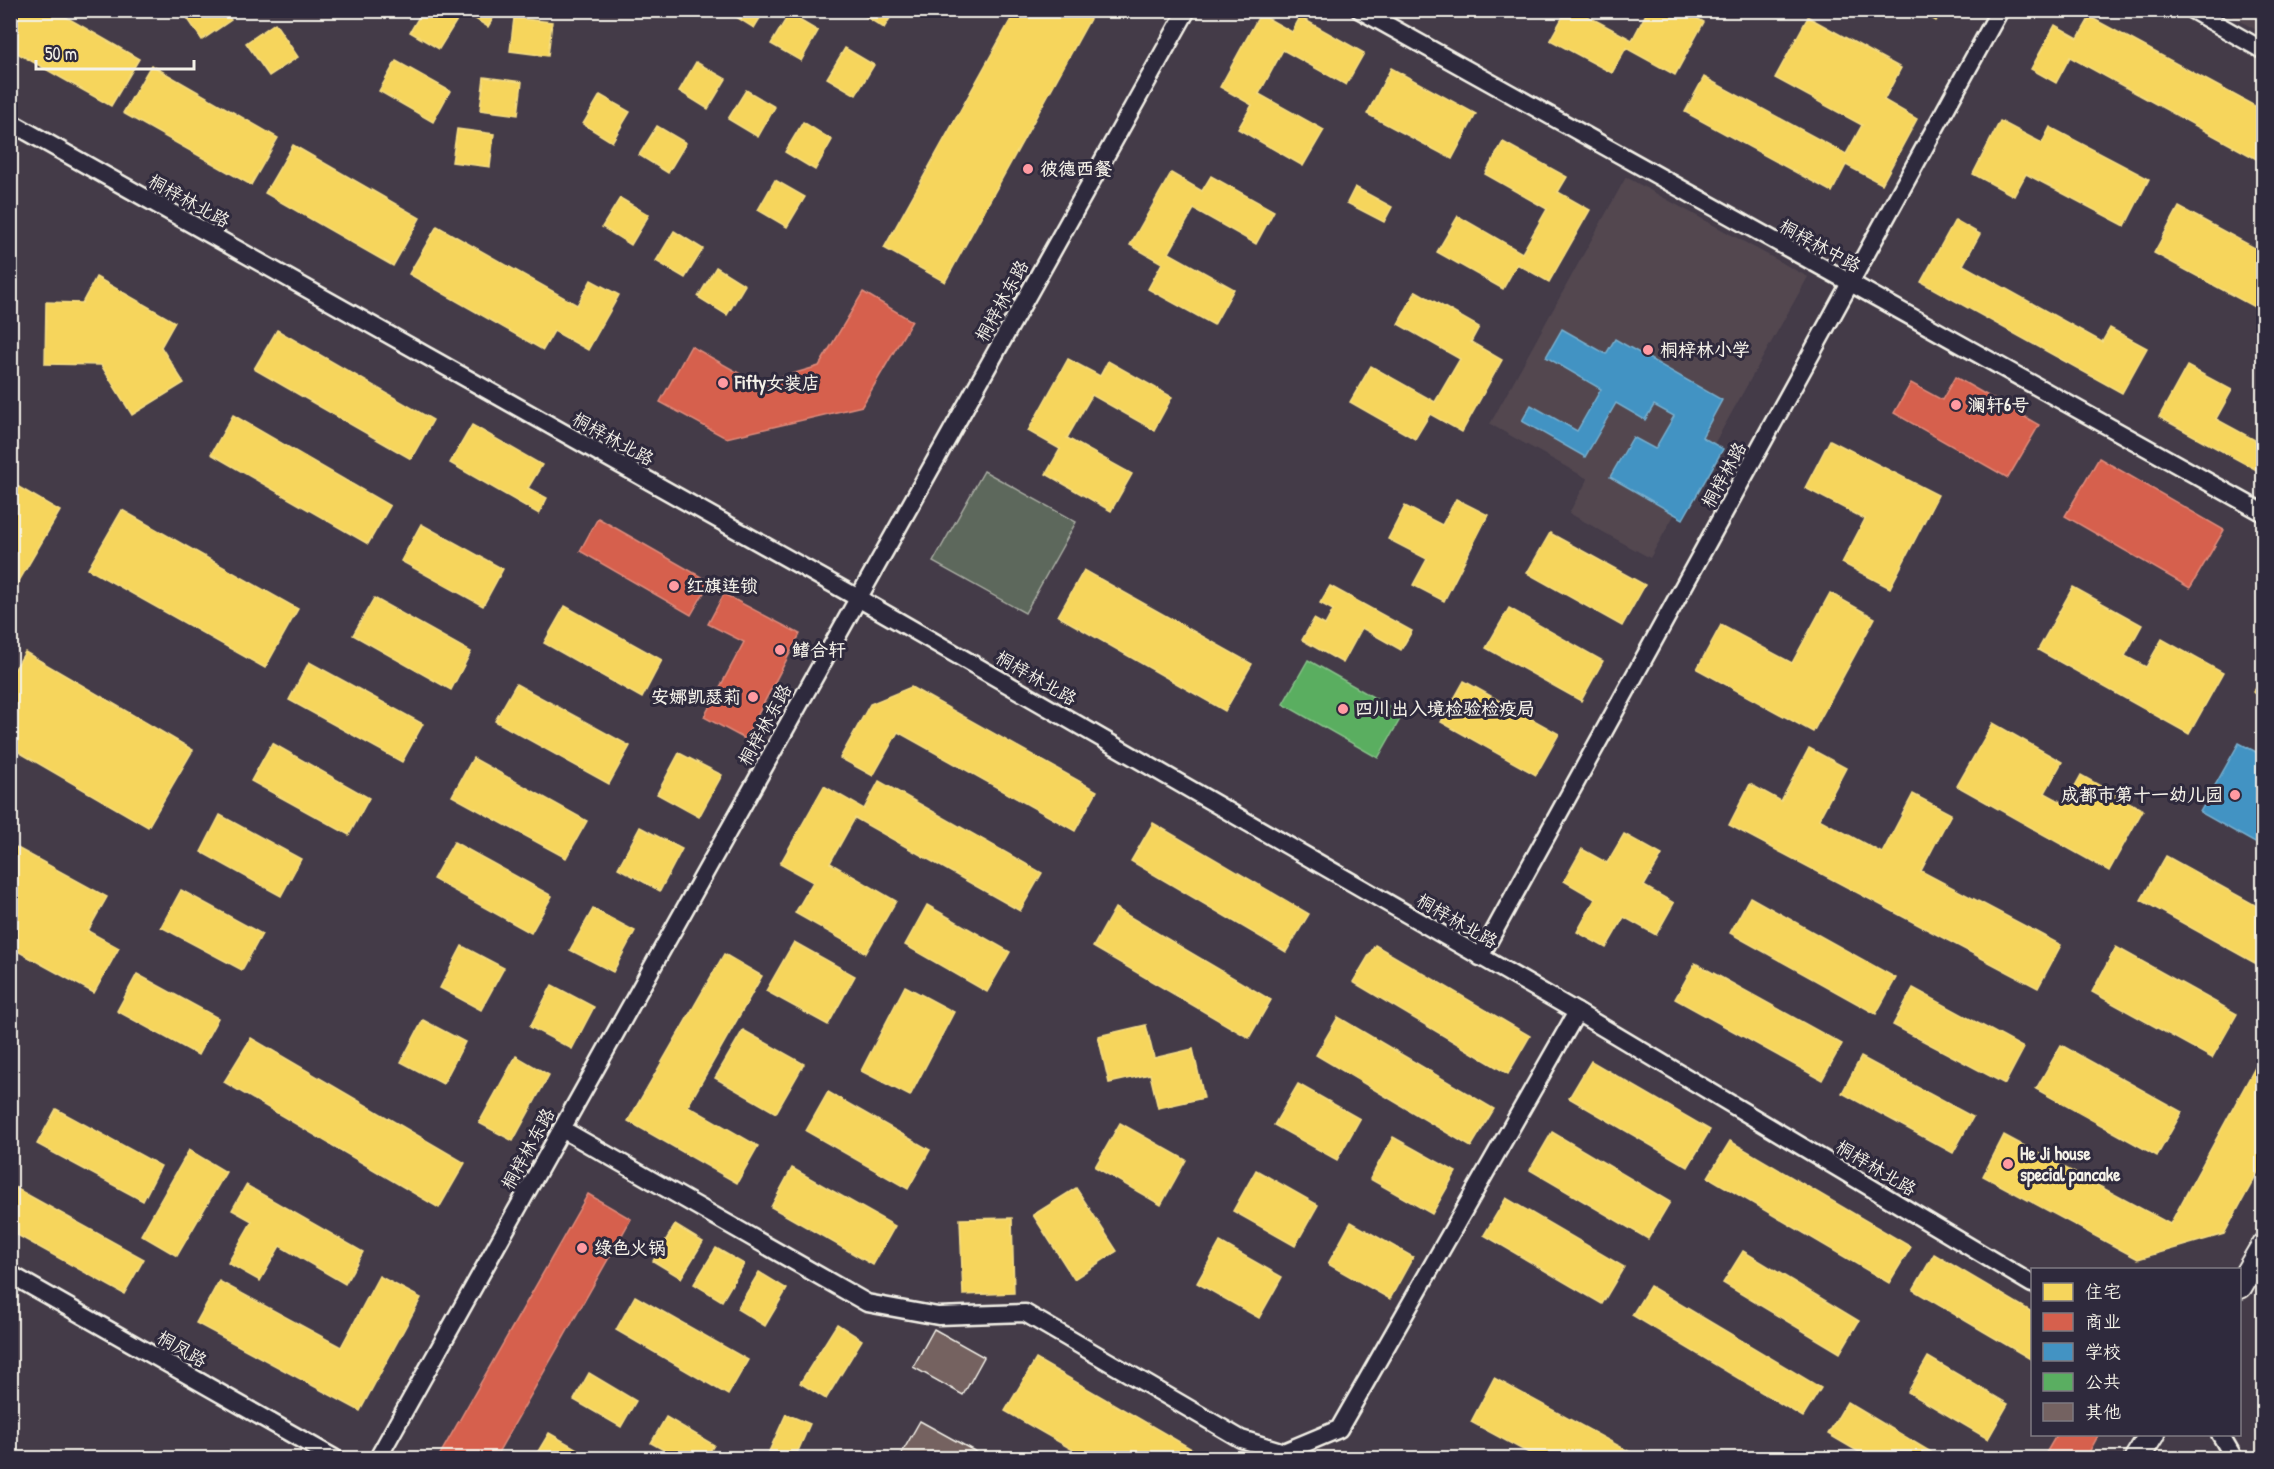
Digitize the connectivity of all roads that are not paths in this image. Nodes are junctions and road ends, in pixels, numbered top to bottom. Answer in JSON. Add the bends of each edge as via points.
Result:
{"nodes":[{"id":1,"x":1187,"y":10,"type":"edge"},
{"id":2,"x":1360,"y":10,"type":"edge"},
{"id":3,"x":2000,"y":10,"type":"edge"},
{"id":4,"x":2197,"y":12,"type":"edge"},
{"id":5,"x":2264,"y":51,"type":"edge"},
{"id":6,"x":10,"y":122,"type":"edge"},
{"id":7,"x":1851,"y":285,"type":"junction"},
{"id":8,"x":2264,"y":513,"type":"edge"},
{"id":9,"x":858,"y":598,"type":"junction"},
{"id":10,"x":1480,"y":957,"type":"junction"},
{"id":11,"x":1577,"y":1012,"type":"junction"},
{"id":12,"x":562,"y":1129,"type":"junction"},
{"id":13,"x":2264,"y":1245,"type":"edge"},
{"id":14,"x":10,"y":1274,"type":"edge"},
{"id":15,"x":2031,"y":1283,"type":"edge"},
{"id":16,"x":2241,"y":1284,"type":"edge"},
{"id":17,"x":2151,"y":1436,"type":"edge"},
{"id":18,"x":2221,"y":1436,"type":"edge"},
{"id":19,"x":334,"y":1458,"type":"edge"},
{"id":20,"x":378,"y":1458,"type":"edge"},
{"id":21,"x":2137,"y":1458,"type":"edge"},
{"id":22,"x":2234,"y":1458,"type":"edge"}],
"edges":[{"from":1,"to":9,"type":"street","name":"桐梓林东路"},
{"from":2,"to":7,"type":"street","name":"桐梓林中路"},
{"from":3,"to":7,"type":"street","name":"桐梓林路"},
{"from":4,"to":5,"type":"street"},
{"from":6,"to":9,"type":"street","name":"桐梓林北路"},
{"from":7,"to":8,"type":"street","name":"桐梓林中路"},
{"from":7,"to":10,"type":"street","name":"桐梓林路"},
{"from":9,"to":10,"type":"street","name":"桐梓林北路"},
{"from":9,"to":12,"type":"street","name":"桐梓林东路"},
{"from":10,"to":11,"type":"street","name":"桐梓林北路"},
{"from":11,"to":12,"type":"street","via":[[1339,1429],[1284,1452],[1241,1439],[1025,1313],[938,1316],[867,1303]]},
{"from":11,"to":15,"type":"street","name":"桐梓林北路"},
{"from":12,"to":20,"type":"street","name":"桐梓林东路"},
{"from":13,"to":16,"type":"main road"},
{"from":14,"to":19,"type":"street","name":"桐凤路"},
{"from":17,"to":21,"type":"main road"},
{"from":18,"to":22,"type":"street"}]}
